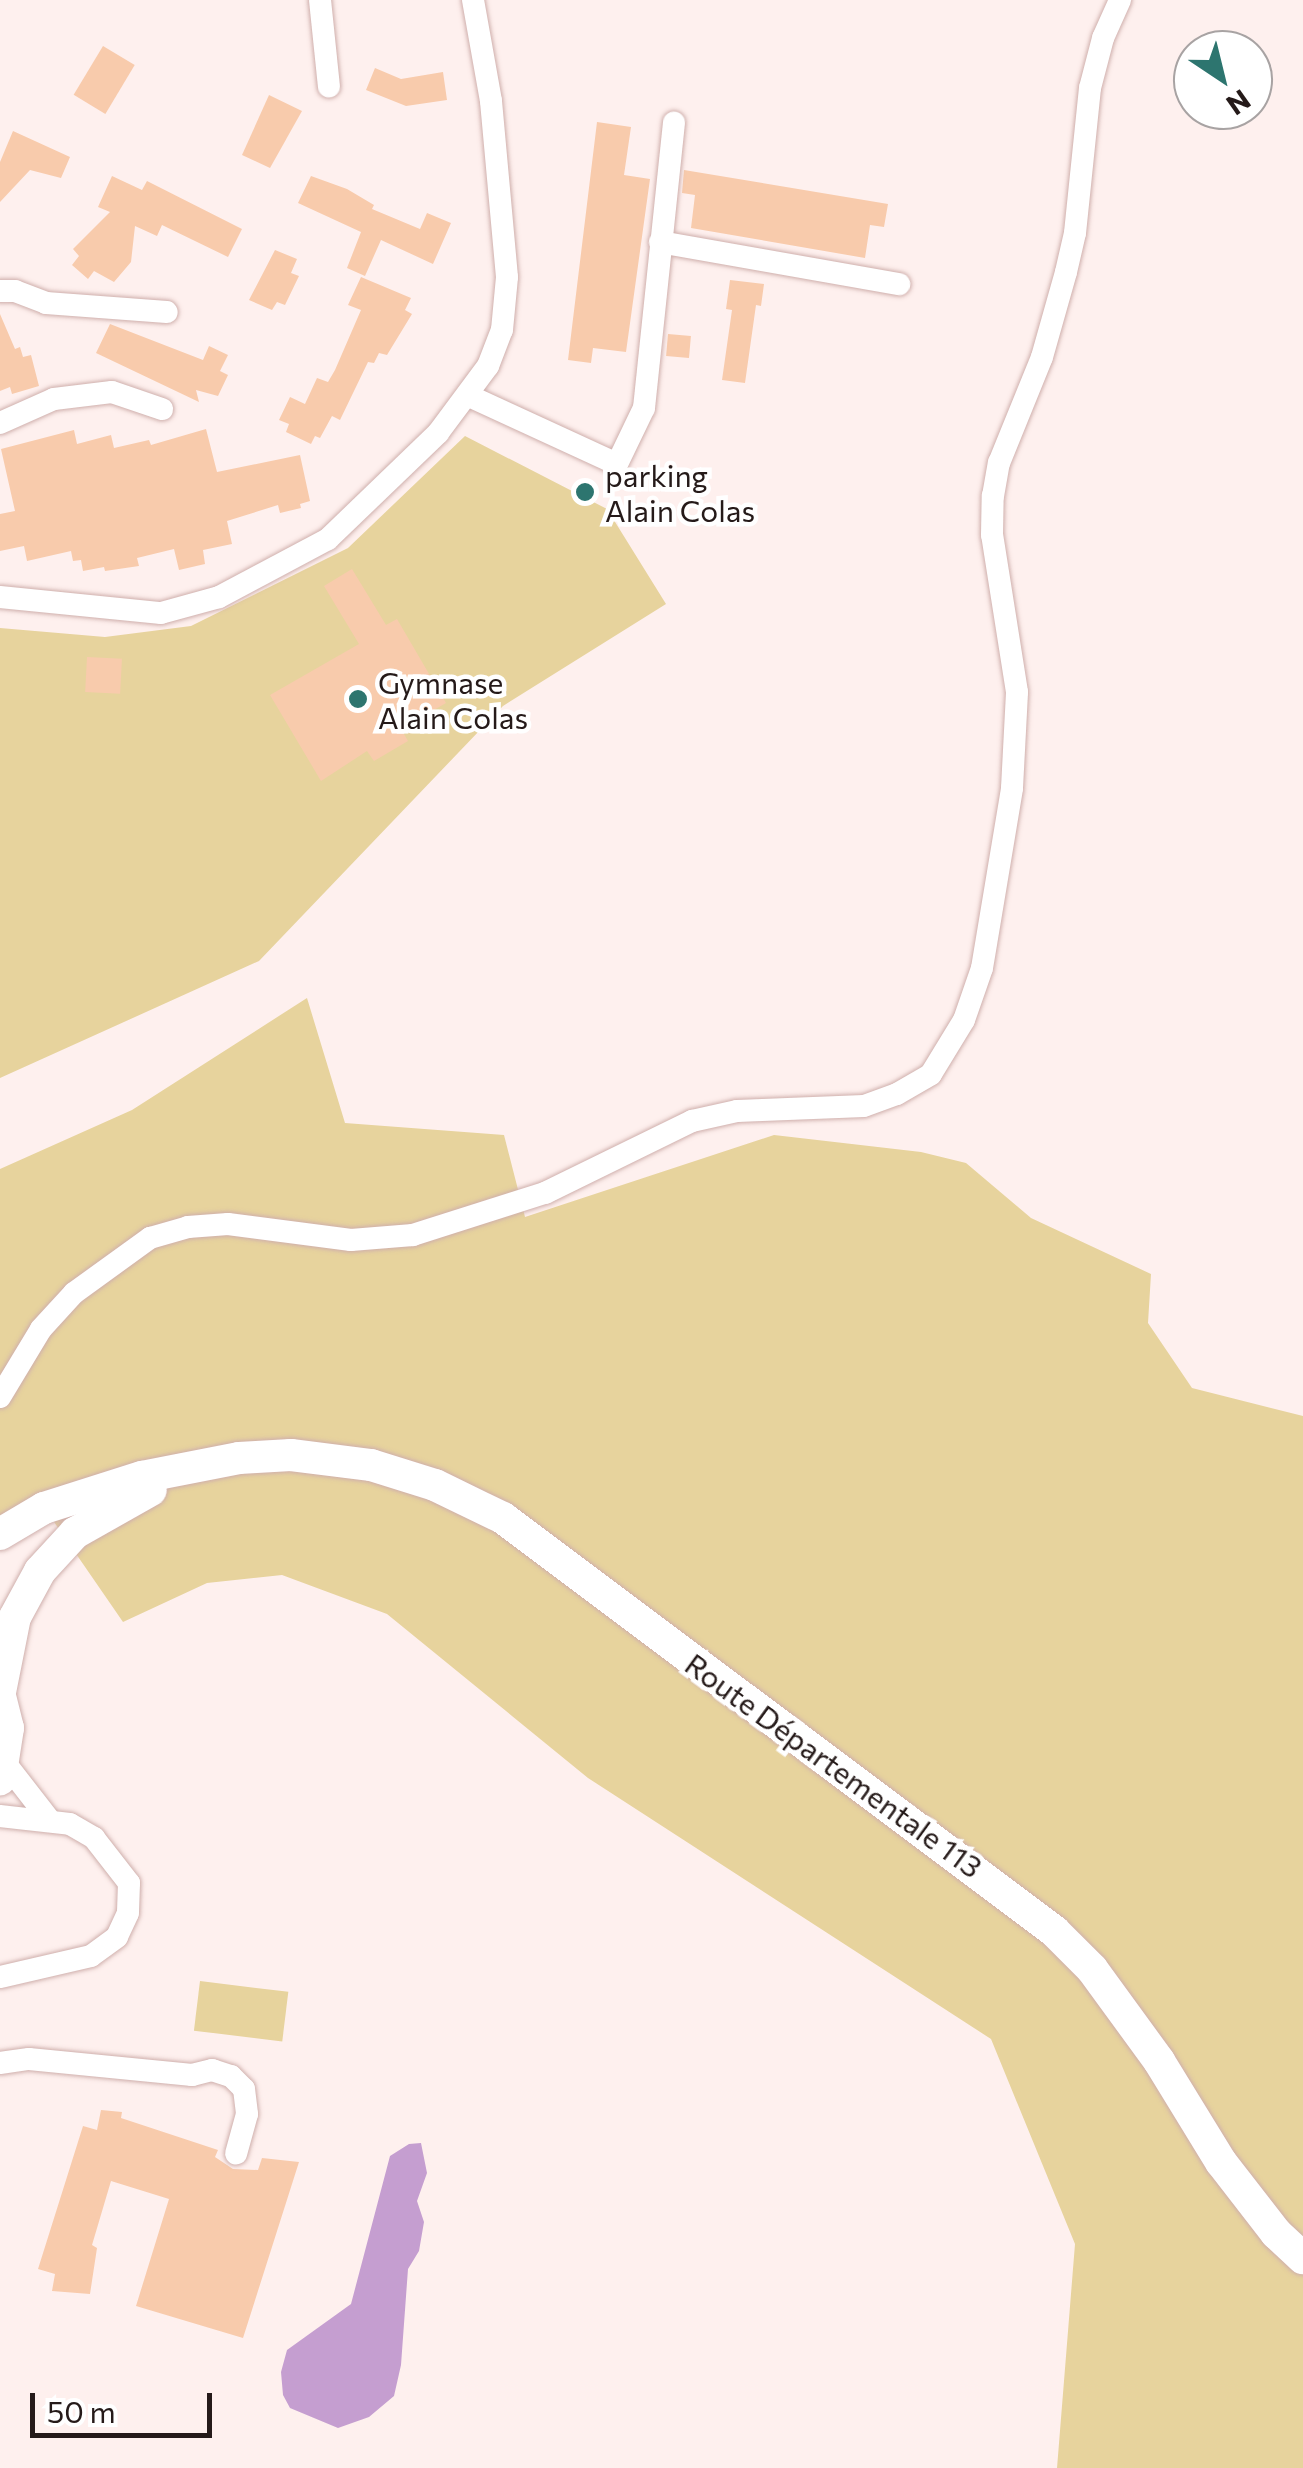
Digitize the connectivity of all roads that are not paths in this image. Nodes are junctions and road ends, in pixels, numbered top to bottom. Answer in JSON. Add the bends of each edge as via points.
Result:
{"nodes":[{"id":1,"x":320,"y":0,"type":"edge"},
{"id":2,"x":473,"y":0,"type":"edge"},
{"id":3,"x":1120,"y":0,"type":"edge"},
{"id":4,"x":329,"y":86,"type":"dead end"},
{"id":5,"x":674,"y":123,"type":"dead end"},
{"id":6,"x":660,"y":242,"type":"junction"},
{"id":7,"x":898,"y":284,"type":"dead end"},
{"id":8,"x":0,"y":291,"type":"edge"},
{"id":9,"x":167,"y":312,"type":"dead end"},
{"id":10,"x":467,"y":394,"type":"junction"},
{"id":11,"x":162,"y":409,"type":"dead end"},
{"id":12,"x":0,"y":423,"type":"edge"},
{"id":13,"x":0,"y":597,"type":"edge"},
{"id":14,"x":0,"y":1396,"type":"edge"},
{"id":15,"x":239,"y":1458,"type":"junction"},
{"id":16,"x":0,"y":1534,"type":"edge"},
{"id":17,"x":0,"y":1694,"type":"edge"},
{"id":18,"x":3,"y":1771,"type":"edge"},
{"id":19,"x":0,"y":1816,"type":"edge"},
{"id":20,"x":48,"y":1818,"type":"junction"},
{"id":21,"x":0,"y":1977,"type":"edge"},
{"id":22,"x":0,"y":2063,"type":"edge"},
{"id":23,"x":236,"y":2154,"type":"dead end"},
{"id":24,"x":1303,"y":2258,"type":"edge"}],
"edges":[{"from":1,"to":4,"type":"street"},
{"from":2,"to":10,"type":"street","via":[[508,277],[502,330]]},
{"from":3,"to":14,"type":"street","via":[[1090,88],[1066,272],[993,496],[992,535],[1017,692],[1012,788],[982,968],[964,1020],[930,1074],[864,1106],[764,1108],[692,1120],[545,1193],[413,1235],[351,1240],[228,1224],[150,1238],[74,1292],[40,1329]]},
{"from":5,"to":6,"type":"street"},
{"from":6,"to":7,"type":"street"},
{"from":6,"to":10,"type":"street","via":[[644,408],[617,464]]},
{"from":8,"to":9,"type":"street","via":[[46,303]]},
{"from":10,"to":13,"type":"street","via":[[425,446],[328,539],[219,597],[162,613]]},
{"from":11,"to":12,"type":"street","via":[[112,392],[54,400]]},
{"from":15,"to":16,"type":"main road","name":"Route Départementale 113","via":[[76,1497]]},
{"from":15,"to":17,"type":"main road","name":"Route Départementale 113","via":[[126,1502],[55,1552],[15,1617]]},
{"from":15,"to":24,"type":"main road","name":"Route Départementale 113","via":[[290,1455],[371,1464],[503,1518],[860,1782],[1054,1931],[1092,1969],[1159,2060],[1221,2162]]},
{"from":17,"to":18,"type":"main road","name":"Route Départementale 113","via":[[8,1728]]},
{"from":18,"to":20,"type":"street"},
{"from":19,"to":20,"type":"street"},
{"from":20,"to":21,"type":"street","via":[[94,1838],[115,1860],[129,1883],[128,1913],[118,1936],[91,1956]]},
{"from":22,"to":23,"type":"street","via":[[29,2059],[231,2076],[244,2090],[247,2114]]}]}
